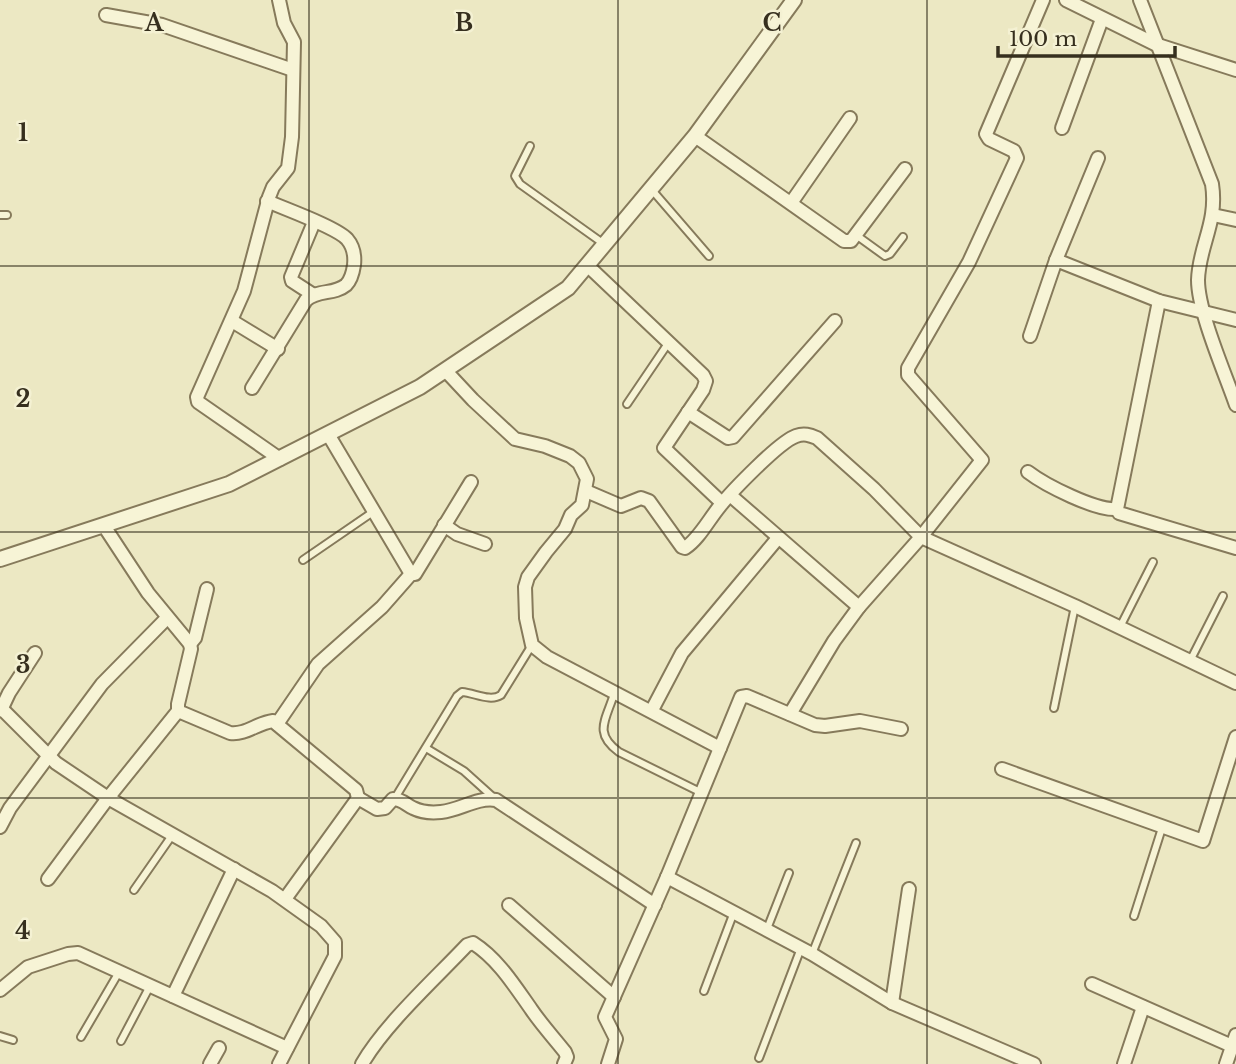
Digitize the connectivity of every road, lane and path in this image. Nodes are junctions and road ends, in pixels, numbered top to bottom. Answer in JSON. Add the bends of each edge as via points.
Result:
{"nodes":[{"id":1,"x":279,"y":0,"type":"edge"},
{"id":2,"x":794,"y":0,"type":"edge"},
{"id":3,"x":1043,"y":0,"type":"edge"},
{"id":4,"x":1066,"y":0,"type":"edge"},
{"id":5,"x":1140,"y":0,"type":"edge"},
{"id":6,"x":106,"y":15,"type":"dead end"},
{"id":7,"x":1102,"y":19,"type":"junction"},
{"id":8,"x":1155,"y":44,"type":"junction"},
{"id":9,"x":293,"y":70,"type":"junction"},
{"id":10,"x":1236,"y":71,"type":"edge"},
{"id":11,"x":850,"y":118,"type":"dead end"},
{"id":12,"x":1062,"y":128,"type":"dead end"},
{"id":13,"x":695,"y":136,"type":"junction"},
{"id":14,"x":530,"y":146,"type":"dead end"},
{"id":15,"x":1098,"y":158,"type":"dead end"},
{"id":16,"x":905,"y":169,"type":"dead end"},
{"id":17,"x":651,"y":188,"type":"junction"},
{"id":18,"x":267,"y":201,"type":"junction"},
{"id":19,"x":791,"y":204,"type":"junction"},
{"id":20,"x":1213,"y":215,"type":"junction"},
{"id":21,"x":1236,"y":220,"type":"edge"},
{"id":22,"x":314,"y":222,"type":"junction"},
{"id":23,"x":856,"y":234,"type":"junction"},
{"id":24,"x":903,"y":237,"type":"dead end"},
{"id":25,"x":604,"y":244,"type":"junction"},
{"id":26,"x":709,"y":256,"type":"dead end"},
{"id":27,"x":1056,"y":260,"type":"junction"},
{"id":28,"x":587,"y":265,"type":"junction"},
{"id":29,"x":312,"y":294,"type":"junction"},
{"id":30,"x":1159,"y":301,"type":"junction"},
{"id":31,"x":1204,"y":313,"type":"junction"},
{"id":32,"x":1236,"y":320,"type":"edge"},
{"id":33,"x":232,"y":321,"type":"junction"},
{"id":34,"x":835,"y":321,"type":"dead end"},
{"id":35,"x":1030,"y":336,"type":"dead end"},
{"id":36,"x":668,"y":342,"type":"junction"},
{"id":37,"x":278,"y":349,"type":"junction"},
{"id":38,"x":445,"y":370,"type":"junction"},
{"id":39,"x":252,"y":388,"type":"dead end"},
{"id":40,"x":627,"y":404,"type":"dead end"},
{"id":41,"x":1236,"y":405,"type":"edge"},
{"id":42,"x":688,"y":412,"type":"junction"},
{"id":43,"x":328,"y":434,"type":"junction"},
{"id":44,"x":280,"y":459,"type":"junction"},
{"id":45,"x":1027,"y":472,"type":"dead end"},
{"id":46,"x":471,"y":482,"type":"dead end"},
{"id":47,"x":586,"y":491,"type":"junction"},
{"id":48,"x":726,"y":499,"type":"junction"},
{"id":49,"x":1116,"y":509,"type":"junction"},
{"id":50,"x":373,"y":512,"type":"junction"},
{"id":51,"x":444,"y":525,"type":"junction"},
{"id":52,"x":104,"y":526,"type":"junction"},
{"id":53,"x":921,"y":537,"type":"junction"},
{"id":54,"x":778,"y":538,"type":"junction"},
{"id":55,"x":485,"y":544,"type":"dead end"},
{"id":56,"x":1236,"y":548,"type":"edge"},
{"id":57,"x":0,"y":559,"type":"edge"},
{"id":58,"x":303,"y":560,"type":"dead end"},
{"id":59,"x":1153,"y":562,"type":"dead end"},
{"id":60,"x":411,"y":574,"type":"junction"},
{"id":61,"x":207,"y":589,"type":"dead end"},
{"id":62,"x":1223,"y":596,"type":"dead end"},
{"id":63,"x":1075,"y":606,"type":"junction"},
{"id":64,"x":859,"y":607,"type":"junction"},
{"id":65,"x":167,"y":618,"type":"junction"},
{"id":66,"x":1120,"y":627,"type":"junction"},
{"id":67,"x":190,"y":644,"type":"junction"},
{"id":68,"x":532,"y":645,"type":"junction"},
{"id":69,"x":35,"y":653,"type":"dead end"},
{"id":70,"x":1190,"y":661,"type":"junction"},
{"id":71,"x":1236,"y":683,"type":"edge"},
{"id":72,"x":615,"y":692,"type":"junction"},
{"id":73,"x":1054,"y":708,"type":"dead end"},
{"id":74,"x":0,"y":710,"type":"edge"},
{"id":75,"x":652,"y":710,"type":"junction"},
{"id":76,"x":178,"y":711,"type":"junction"},
{"id":77,"x":790,"y":714,"type":"junction"},
{"id":78,"x":277,"y":724,"type":"junction"},
{"id":79,"x":901,"y":729,"type":"dead end"},
{"id":80,"x":1236,"y":737,"type":"edge"},
{"id":81,"x":426,"y":748,"type":"junction"},
{"id":82,"x":720,"y":748,"type":"junction"},
{"id":83,"x":48,"y":755,"type":"junction"},
{"id":84,"x":1002,"y":769,"type":"dead end"},
{"id":85,"x":700,"y":792,"type":"junction"},
{"id":86,"x":108,"y":798,"type":"junction"},
{"id":87,"x":358,"y":798,"type":"junction"},
{"id":88,"x":395,"y":798,"type":"junction"},
{"id":89,"x":496,"y":800,"type":"junction"},
{"id":90,"x":0,"y":827,"type":"edge"},
{"id":91,"x":1162,"y":828,"type":"junction"},
{"id":92,"x":173,"y":835,"type":"junction"},
{"id":93,"x":856,"y":843,"type":"dead end"},
{"id":94,"x":234,"y":869,"type":"junction"},
{"id":95,"x":789,"y":873,"type":"dead end"},
{"id":96,"x":667,"y":877,"type":"junction"},
{"id":97,"x":48,"y":879,"type":"dead end"},
{"id":98,"x":909,"y":889,"type":"dead end"},
{"id":99,"x":134,"y":890,"type":"dead end"},
{"id":100,"x":285,"y":899,"type":"junction"},
{"id":101,"x":509,"y":905,"type":"dead end"},
{"id":102,"x":655,"y":905,"type":"junction"},
{"id":103,"x":734,"y":912,"type":"junction"},
{"id":104,"x":1134,"y":916,"type":"dead end"},
{"id":105,"x":767,"y":930,"type":"junction"},
{"id":106,"x":806,"y":951,"type":"junction"},
{"id":107,"x":119,"y":972,"type":"junction"},
{"id":108,"x":1092,"y":984,"type":"dead end"},
{"id":109,"x":150,"y":986,"type":"junction"},
{"id":110,"x":0,"y":990,"type":"edge"},
{"id":111,"x":704,"y":991,"type":"dead end"},
{"id":112,"x":173,"y":996,"type":"junction"},
{"id":113,"x":614,"y":997,"type":"junction"},
{"id":114,"x":892,"y":1003,"type":"junction"},
{"id":115,"x":1143,"y":1007,"type":"junction"},
{"id":116,"x":0,"y":1036,"type":"edge"},
{"id":117,"x":81,"y":1037,"type":"dead end"},
{"id":118,"x":13,"y":1040,"type":"dead end"},
{"id":119,"x":121,"y":1041,"type":"dead end"},
{"id":120,"x":1234,"y":1041,"type":"edge"},
{"id":121,"x":219,"y":1048,"type":"dead end"},
{"id":122,"x":287,"y":1048,"type":"junction"},
{"id":123,"x":759,"y":1058,"type":"dead end"},
{"id":124,"x":210,"y":1064,"type":"edge"},
{"id":125,"x":279,"y":1064,"type":"edge"},
{"id":126,"x":362,"y":1064,"type":"edge"},
{"id":127,"x":564,"y":1064,"type":"edge"},
{"id":128,"x":608,"y":1064,"type":"edge"},
{"id":129,"x":1034,"y":1064,"type":"edge"},
{"id":130,"x":1124,"y":1064,"type":"edge"},
{"id":131,"x":1226,"y":1064,"type":"edge"}],
"edges":[{"from":1,"to":9,"type":"street","via":[[294,42]]},
{"from":2,"to":13,"type":"street"},
{"from":3,"to":53,"type":"street","via":[[986,134],[1014,151],[1017,158],[969,261],[908,368],[908,375],[982,460]]},
{"from":4,"to":7,"type":"street"},
{"from":5,"to":8,"type":"street"},
{"from":6,"to":9,"type":"street","via":[[162,25]]},
{"from":7,"to":8,"type":"street"},
{"from":7,"to":12,"type":"street"},
{"from":8,"to":10,"type":"street"},
{"from":8,"to":20,"type":"street","via":[[1212,184]]},
{"from":9,"to":18,"type":"street","via":[[288,168]]},
{"from":11,"to":19,"type":"street"},
{"from":13,"to":17,"type":"street"},
{"from":13,"to":19,"type":"street"},
{"from":14,"to":25,"type":"lane","via":[[515,177],[520,184]]},
{"from":15,"to":27,"type":"street"},
{"from":16,"to":23,"type":"street"},
{"from":17,"to":25,"type":"street"},
{"from":17,"to":26,"type":"lane"},
{"from":18,"to":22,"type":"street"},
{"from":18,"to":33,"type":"street"},
{"from":19,"to":23,"type":"street","via":[[844,241],[851,241]]},
{"from":20,"to":21,"type":"street"},
{"from":20,"to":31,"type":"street","via":[[1198,282]]},
{"from":22,"to":29,"type":"street","via":[[290,277]]},
{"from":22,"to":29,"type":"street","via":[[346,239],[354,265],[345,286]]},
{"from":23,"to":24,"type":"lane","via":[[885,256]]},
{"from":25,"to":28,"type":"street"},
{"from":27,"to":30,"type":"street"},
{"from":27,"to":35,"type":"street"},
{"from":28,"to":36,"type":"street"},
{"from":28,"to":38,"type":"street","via":[[568,288]]},
{"from":29,"to":37,"type":"street"},
{"from":30,"to":31,"type":"street"},
{"from":30,"to":49,"type":"street"},
{"from":31,"to":32,"type":"street"},
{"from":31,"to":41,"type":"street"},
{"from":33,"to":37,"type":"street"},
{"from":33,"to":44,"type":"street","via":[[197,400]]},
{"from":34,"to":42,"type":"street","via":[[733,437]]},
{"from":36,"to":40,"type":"lane"},
{"from":36,"to":42,"type":"street","via":[[706,381]]},
{"from":37,"to":39,"type":"street"},
{"from":38,"to":43,"type":"street"},
{"from":38,"to":47,"type":"street","via":[[515,439],[545,446],[579,463],[587,478]]},
{"from":42,"to":48,"type":"street","via":[[664,448]]},
{"from":43,"to":44,"type":"street"},
{"from":43,"to":50,"type":"street"},
{"from":44,"to":52,"type":"street","via":[[229,484]]},
{"from":45,"to":49,"type":"street","via":[[1057,490]]},
{"from":46,"to":51,"type":"street"},
{"from":47,"to":48,"type":"street","via":[[621,506],[642,498],[649,501],[685,548]]},
{"from":47,"to":68,"type":"street","via":[[582,505],[570,515],[565,529],[528,577],[525,604]]},
{"from":48,"to":53,"type":"street","via":[[789,439],[809,434],[874,489]]},
{"from":48,"to":54,"type":"street"},
{"from":49,"to":56,"type":"street"},
{"from":50,"to":58,"type":"lane"},
{"from":50,"to":60,"type":"street"},
{"from":51,"to":55,"type":"street"},
{"from":51,"to":60,"type":"street"},
{"from":52,"to":57,"type":"street"},
{"from":52,"to":65,"type":"street"},
{"from":53,"to":63,"type":"street"},
{"from":53,"to":64,"type":"street"},
{"from":54,"to":64,"type":"street"},
{"from":54,"to":75,"type":"street","via":[[681,653]]},
{"from":59,"to":66,"type":"lane"},
{"from":60,"to":78,"type":"street","via":[[382,607],[318,664]]},
{"from":61,"to":67,"type":"street"},
{"from":62,"to":70,"type":"lane"},
{"from":63,"to":66,"type":"street"},
{"from":63,"to":73,"type":"lane"},
{"from":64,"to":77,"type":"street"},
{"from":65,"to":67,"type":"street"},
{"from":65,"to":83,"type":"street","via":[[109,676]]},
{"from":66,"to":70,"type":"street"},
{"from":67,"to":76,"type":"street"},
{"from":68,"to":72,"type":"street"},
{"from":68,"to":81,"type":"lane","via":[[501,695],[462,692],[457,696]]},
{"from":69,"to":74,"type":"street"},
{"from":70,"to":71,"type":"street"},
{"from":72,"to":75,"type":"street"},
{"from":72,"to":85,"type":"lane","via":[[603,727],[608,744]]},
{"from":74,"to":83,"type":"street"},
{"from":75,"to":82,"type":"street"},
{"from":76,"to":78,"type":"street","via":[[230,733],[239,734],[262,722]]},
{"from":76,"to":86,"type":"street"},
{"from":77,"to":79,"type":"street","via":[[820,726],[860,721]]},
{"from":77,"to":82,"type":"street","via":[[743,696]]},
{"from":78,"to":87,"type":"street","via":[[354,788]]},
{"from":80,"to":91,"type":"street","via":[[1203,841]]},
{"from":81,"to":88,"type":"lane"},
{"from":81,"to":89,"type":"lane","via":[[464,771]]},
{"from":82,"to":85,"type":"street"},
{"from":83,"to":86,"type":"street"},
{"from":83,"to":90,"type":"street"},
{"from":84,"to":91,"type":"street"},
{"from":85,"to":96,"type":"street"},
{"from":86,"to":92,"type":"street"},
{"from":86,"to":97,"type":"street"},
{"from":87,"to":88,"type":"street","via":[[377,809]]},
{"from":87,"to":100,"type":"street"},
{"from":88,"to":89,"type":"street","via":[[428,812]]},
{"from":89,"to":102,"type":"street"},
{"from":91,"to":104,"type":"lane"},
{"from":92,"to":94,"type":"street"},
{"from":92,"to":99,"type":"lane"},
{"from":93,"to":106,"type":"lane"},
{"from":94,"to":100,"type":"street"},
{"from":94,"to":112,"type":"street"},
{"from":95,"to":105,"type":"lane"},
{"from":96,"to":102,"type":"street"},
{"from":96,"to":103,"type":"street"},
{"from":98,"to":114,"type":"street"},
{"from":100,"to":122,"type":"street","via":[[321,926],[336,950]]},
{"from":101,"to":113,"type":"street"},
{"from":102,"to":113,"type":"street"},
{"from":103,"to":105,"type":"street"},
{"from":103,"to":111,"type":"lane"},
{"from":105,"to":106,"type":"street"},
{"from":106,"to":114,"type":"street"},
{"from":106,"to":123,"type":"lane"},
{"from":107,"to":109,"type":"street"},
{"from":107,"to":110,"type":"street","via":[[72,953],[28,967]]},
{"from":107,"to":117,"type":"lane"},
{"from":108,"to":115,"type":"street"},
{"from":109,"to":112,"type":"street"},
{"from":109,"to":119,"type":"lane"},
{"from":112,"to":122,"type":"street"},
{"from":113,"to":128,"type":"street","via":[[605,1017],[616,1039]]},
{"from":114,"to":129,"type":"street"},
{"from":115,"to":120,"type":"street"},
{"from":115,"to":130,"type":"street"},
{"from":116,"to":118,"type":"lane"},
{"from":120,"to":131,"type":"street"},
{"from":121,"to":124,"type":"street"},
{"from":122,"to":125,"type":"street"},
{"from":126,"to":127,"type":"street","via":[[394,1023],[473,943],[512,981],[565,1052]]}]}
